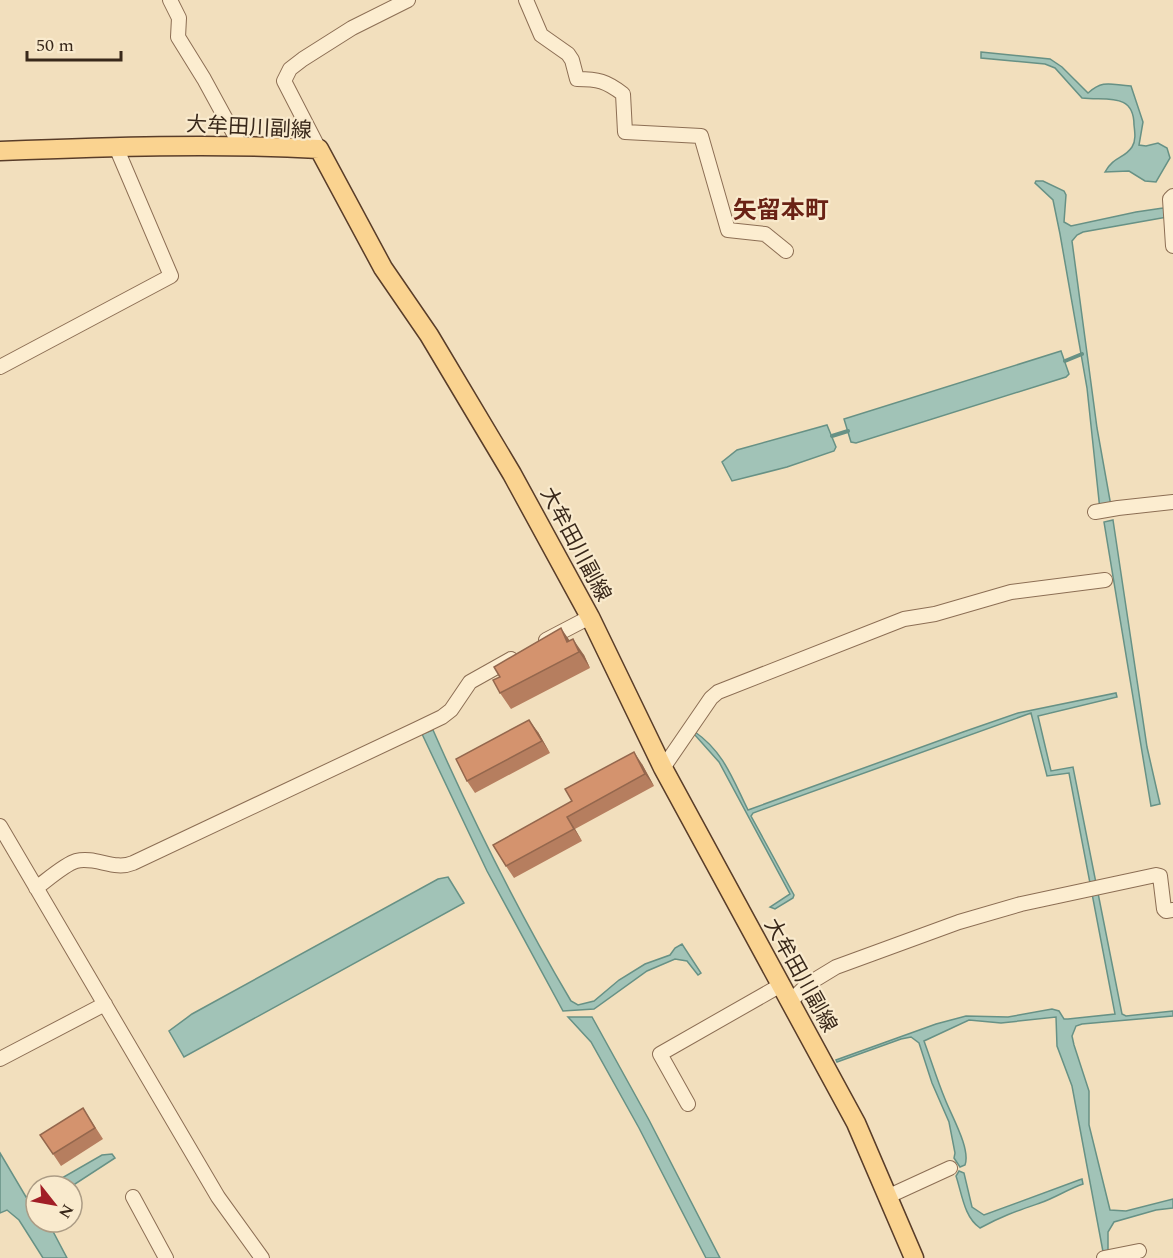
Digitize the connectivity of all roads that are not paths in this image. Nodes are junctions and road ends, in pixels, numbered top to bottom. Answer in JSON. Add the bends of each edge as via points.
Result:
{"nodes":[{"id":1,"x":170,"y":0,"type":"edge"},
{"id":2,"x":408,"y":0,"type":"edge"},
{"id":3,"x":526,"y":0,"type":"edge"},
{"id":4,"x":240,"y":145,"type":"junction"},
{"id":5,"x":116,"y":147,"type":"junction"},
{"id":6,"x":319,"y":149,"type":"junction"},
{"id":7,"x":0,"y":151,"type":"edge"},
{"id":8,"x":1172,"y":198,"type":"edge"},
{"id":9,"x":1173,"y":246,"type":"edge"},
{"id":10,"x":786,"y":251,"type":"dead end"},
{"id":11,"x":0,"y":367,"type":"edge"},
{"id":12,"x":1173,"y":502,"type":"edge"},
{"id":13,"x":1098,"y":512,"type":"dead end"},
{"id":14,"x":1105,"y":580,"type":"dead end"},
{"id":15,"x":590,"y":617,"type":"junction"},
{"id":16,"x":663,"y":768,"type":"junction"},
{"id":17,"x":0,"y":826,"type":"edge"},
{"id":18,"x":36,"y":888,"type":"junction"},
{"id":19,"x":1173,"y":910,"type":"edge"},
{"id":20,"x":781,"y":985,"type":"junction"},
{"id":21,"x":790,"y":1002,"type":"junction"},
{"id":22,"x":105,"y":1004,"type":"junction"},
{"id":23,"x":0,"y":1059,"type":"edge"},
{"id":24,"x":688,"y":1104,"type":"dead end"},
{"id":25,"x":950,"y":1168,"type":"dead end"},
{"id":26,"x":889,"y":1196,"type":"junction"},
{"id":27,"x":133,"y":1197,"type":"dead end"},
{"id":28,"x":1139,"y":1251,"type":"dead end"},
{"id":29,"x":1108,"y":1257,"type":"edge"},
{"id":30,"x":166,"y":1258,"type":"edge"},
{"id":31,"x":262,"y":1258,"type":"edge"},
{"id":32,"x":914,"y":1258,"type":"edge"}],
"edges":[{"from":1,"to":4,"type":"street","via":[[179,18],[178,37]]},
{"from":2,"to":6,"type":"street","via":[[352,28],[290,69],[284,81]]},
{"from":3,"to":10,"type":"street","via":[[541,35],[568,54],[577,79],[608,82],[623,94],[625,132],[701,136],[728,230],[765,234]]},
{"from":4,"to":5,"type":"main road","name":"大牟田川副線"},
{"from":4,"to":6,"type":"main road","name":"大牟田川副線"},
{"from":5,"to":7,"type":"main road","name":"大牟田川副線"},
{"from":5,"to":11,"type":"street","via":[[171,276]]},
{"from":6,"to":15,"type":"main road","name":"大牟田川副線","via":[[383,268],[512,474]]},
{"from":8,"to":9,"type":"street"},
{"from":12,"to":13,"type":"street"},
{"from":14,"to":16,"type":"street","via":[[1011,592],[904,619],[718,692]]},
{"from":15,"to":16,"type":"main road","name":"大牟田川副線"},
{"from":15,"to":18,"type":"street","via":[[470,682],[451,710],[417,729],[127,865],[74,861]]},
{"from":16,"to":20,"type":"main road","name":"大牟田川副線"},
{"from":17,"to":18,"type":"street"},
{"from":18,"to":22,"type":"street"},
{"from":19,"to":21,"type":"street","via":[[1164,909],[1160,876],[1156,875],[1022,904],[836,967],[808,984]]},
{"from":20,"to":21,"type":"main road","name":"大牟田川副線"},
{"from":20,"to":24,"type":"street","via":[[660,1054]]},
{"from":21,"to":26,"type":"main road","name":"大牟田川副線","via":[[856,1123]]},
{"from":22,"to":23,"type":"street"},
{"from":22,"to":31,"type":"street","via":[[218,1197]]},
{"from":25,"to":26,"type":"street"},
{"from":26,"to":32,"type":"main road","name":"大牟田川副線"},
{"from":27,"to":30,"type":"street"},
{"from":28,"to":29,"type":"street"}]}
